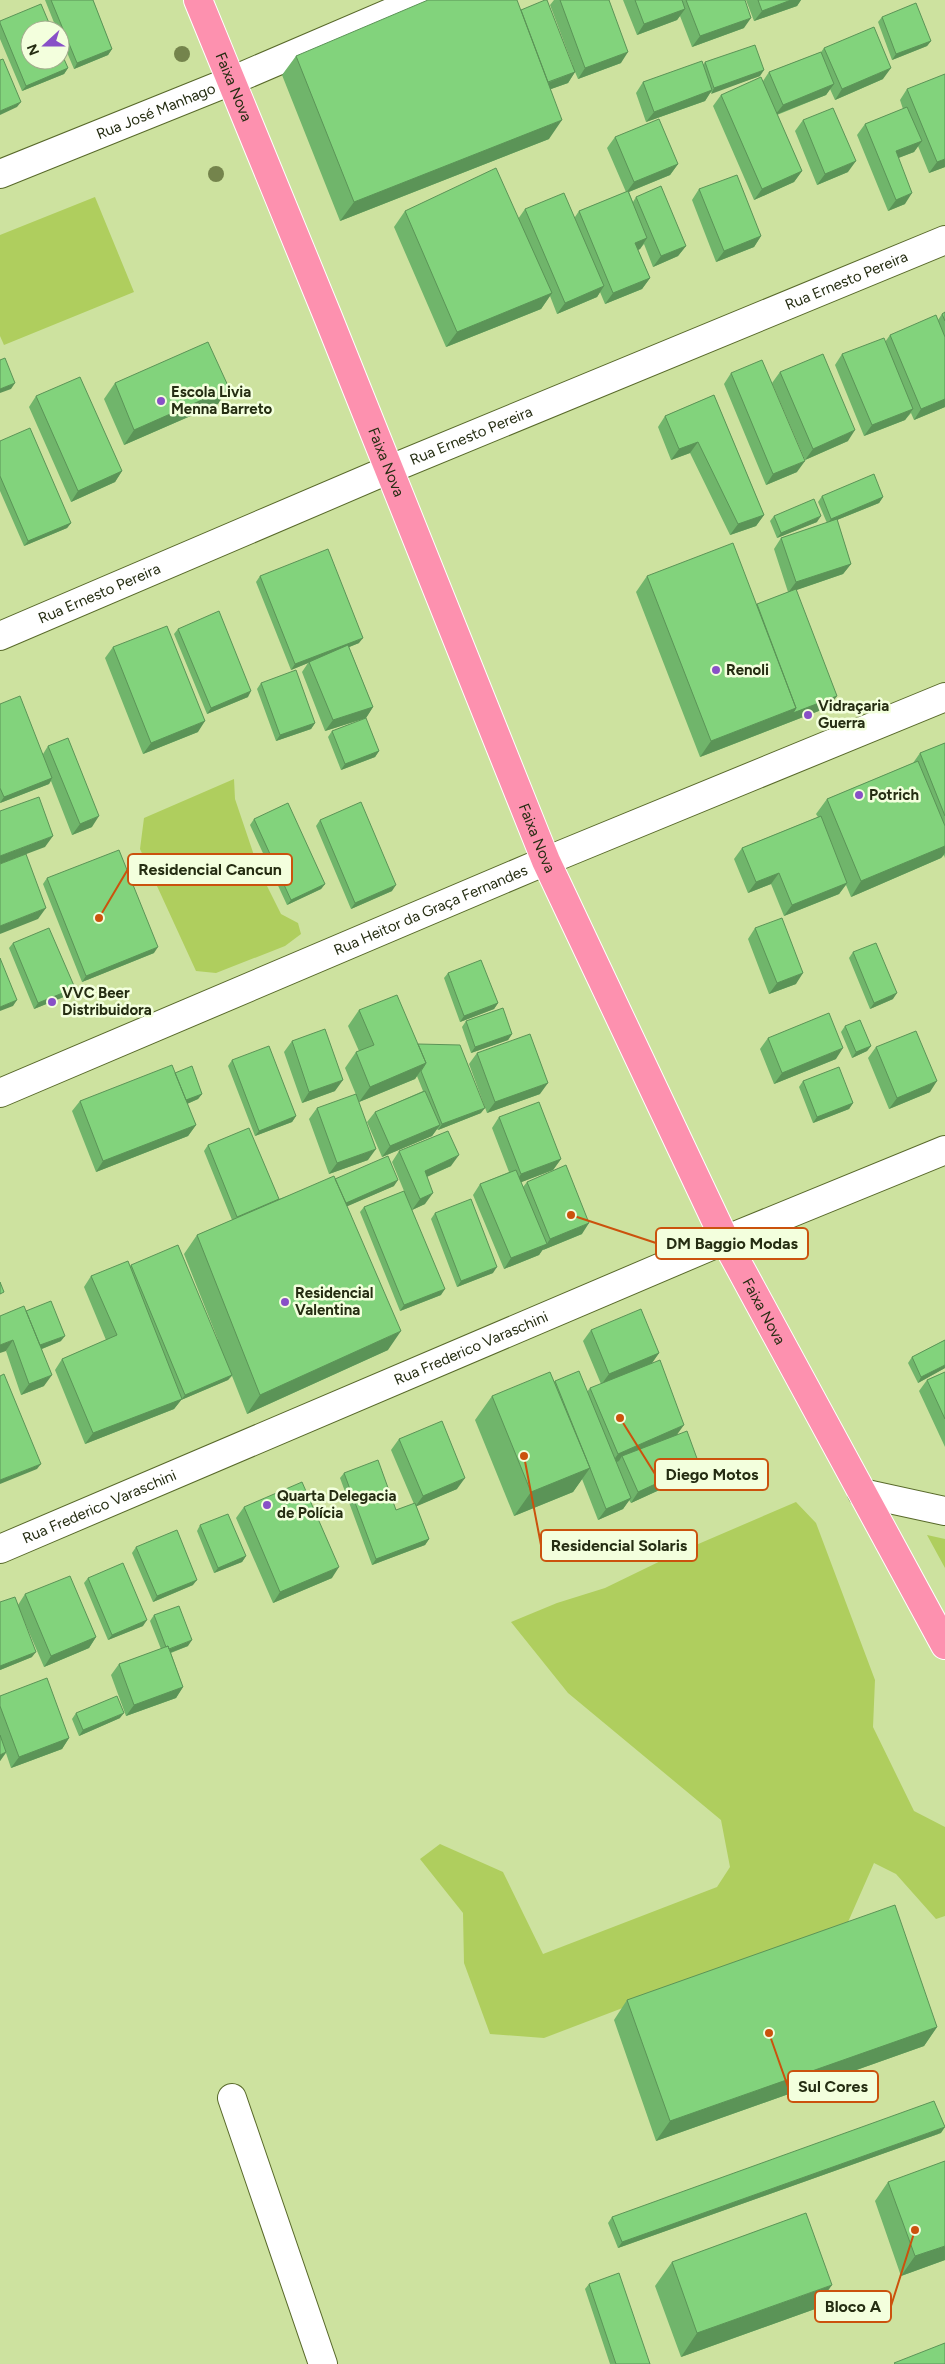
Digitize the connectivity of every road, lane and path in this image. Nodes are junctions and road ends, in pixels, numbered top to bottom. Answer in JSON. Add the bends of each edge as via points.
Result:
{"nodes":[{"id":1,"x":198,"y":0,"type":"edge"},
{"id":2,"x":420,"y":0,"type":"edge"},
{"id":3,"x":231,"y":81,"type":"junction"},
{"id":4,"x":0,"y":174,"type":"edge"},
{"id":5,"x":945,"y":240,"type":"edge"},
{"id":6,"x":388,"y":470,"type":"junction"},
{"id":7,"x":0,"y":636,"type":"edge"},
{"id":8,"x":945,"y":697,"type":"edge"},
{"id":9,"x":546,"y":861,"type":"junction"},
{"id":10,"x":0,"y":1093,"type":"edge"},
{"id":11,"x":945,"y":1150,"type":"edge"},
{"id":12,"x":725,"y":1240,"type":"junction"},
{"id":13,"x":862,"y":1493,"type":"junction"},
{"id":14,"x":945,"y":1511,"type":"edge"},
{"id":15,"x":0,"y":1549,"type":"edge"},
{"id":16,"x":945,"y":1645,"type":"edge"},
{"id":17,"x":232,"y":2098,"type":"dead end"},
{"id":18,"x":323,"y":2364,"type":"edge"}],
"edges":[{"from":1,"to":3,"type":"highway","name":"Faixa Nova"},
{"from":2,"to":3,"type":"street","name":"Rua José Manhago"},
{"from":3,"to":4,"type":"street","name":"Rua José Manhago"},
{"from":3,"to":6,"type":"highway","name":"Faixa Nova"},
{"from":5,"to":6,"type":"street","name":"Rua Ernesto Pereira"},
{"from":6,"to":7,"type":"street","name":"Rua Ernesto Pereira"},
{"from":6,"to":9,"type":"highway","name":"Faixa Nova"},
{"from":8,"to":9,"type":"street","name":"Rua Heitor da Graça Fernandes"},
{"from":9,"to":10,"type":"street","name":"Rua Heitor da Graça Fernandes"},
{"from":9,"to":12,"type":"highway","name":"Faixa Nova"},
{"from":11,"to":12,"type":"street","name":"Rua Frederico Varaschini"},
{"from":12,"to":13,"type":"highway","name":"Faixa Nova"},
{"from":12,"to":15,"type":"street","name":"Rua Frederico Varaschini"},
{"from":13,"to":14,"type":"street"},
{"from":13,"to":16,"type":"highway","name":"Faixa Nova"},
{"from":17,"to":18,"type":"street"}]}
